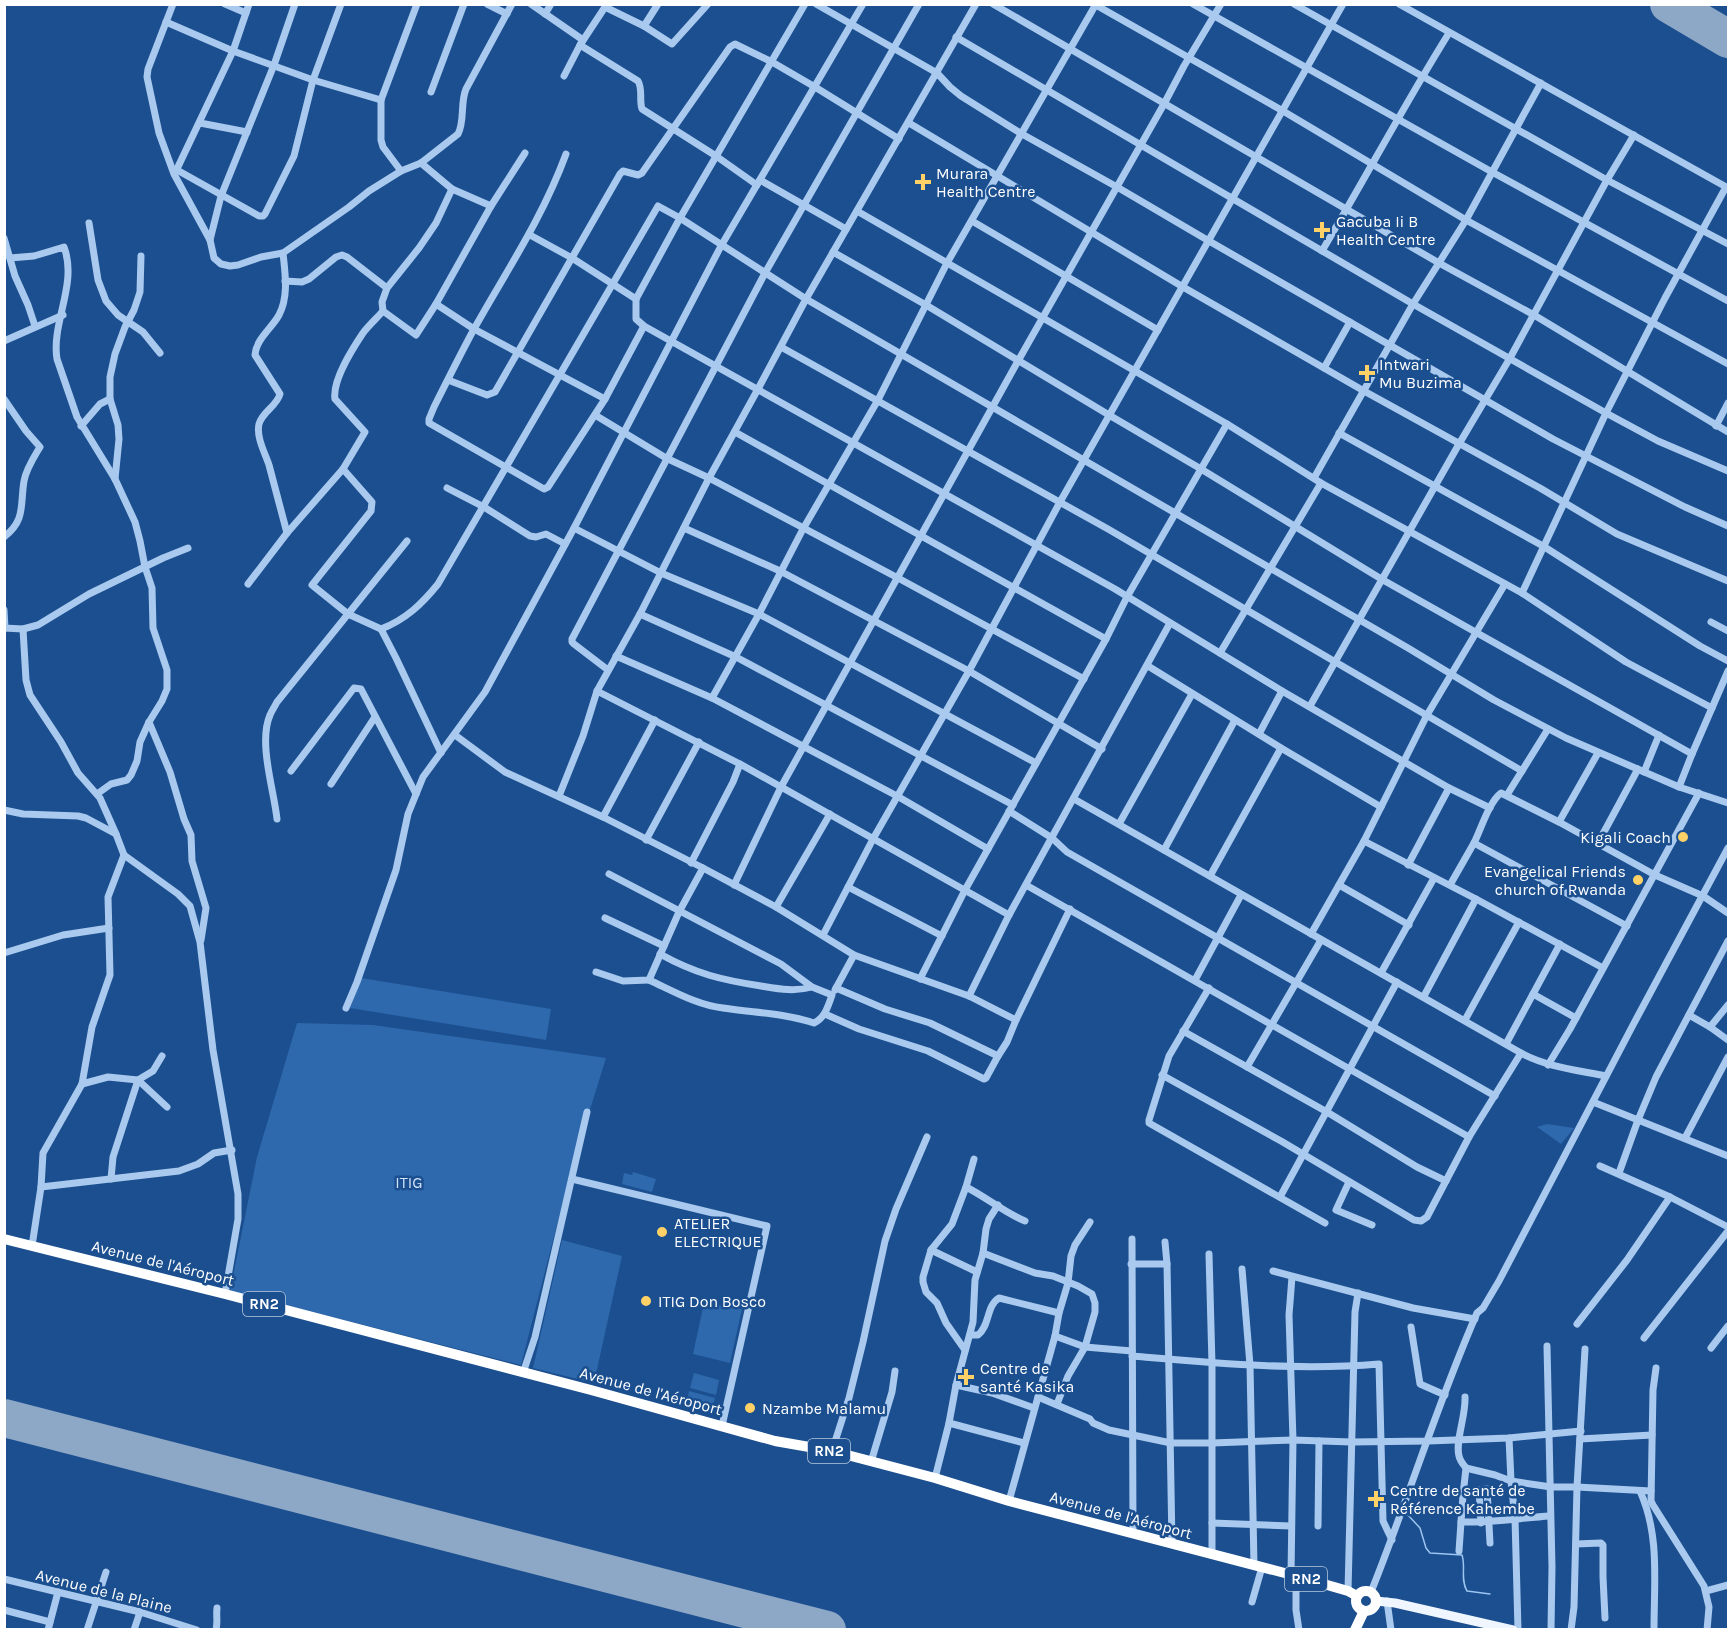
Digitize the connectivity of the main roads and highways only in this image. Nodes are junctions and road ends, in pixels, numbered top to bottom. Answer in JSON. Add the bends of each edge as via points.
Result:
{"nodes":[{"id":1,"x":4,"y":1239,"type":"edge"},
{"id":2,"x":1353,"y":1594,"type":"junction"},
{"id":3,"x":1378,"y":1598,"type":"junction"},
{"id":4,"x":1364,"y":1611,"type":"junction"},
{"id":5,"x":1468,"y":1625,"type":"edge"},
{"id":6,"x":1355,"y":1629,"type":"edge"},
{"id":7,"x":1513,"y":1629,"type":"edge"}],
"edges":[{"from":1,"to":2,"type":"highway","name":"Avenue de l'Aéroport","number":"RN2","via":[[775,1441],[832,1451],[935,1478]]},
{"from":2,"to":3,"type":"highway","via":[[1365,1591]]},
{"from":2,"to":4,"type":"highway"},
{"from":3,"to":4,"type":"highway","via":[[1371,1610]]},
{"from":3,"to":5,"type":"main road"},
{"from":4,"to":6,"type":"highway"},
{"from":5,"to":7,"type":"main road"}]}
